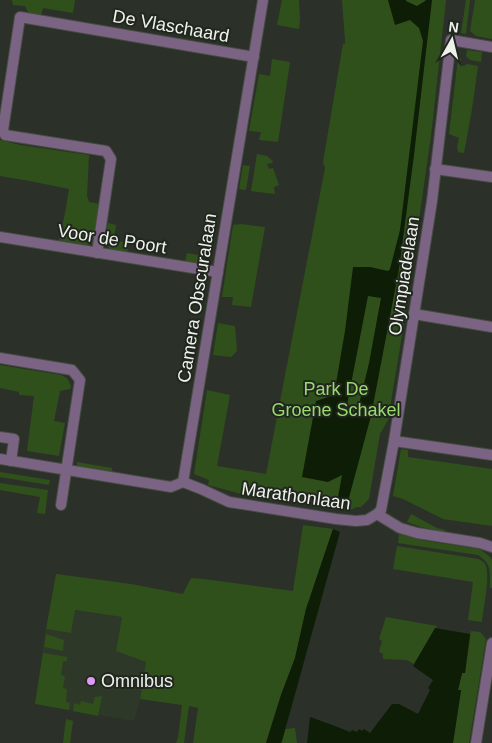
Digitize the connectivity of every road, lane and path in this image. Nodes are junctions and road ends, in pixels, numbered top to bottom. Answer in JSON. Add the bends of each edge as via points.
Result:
{"nodes":[{"id":1,"x":263,"y":0,"type":"edge"},
{"id":2,"x":492,"y":47,"type":"edge"},
{"id":3,"x":254,"y":57,"type":"junction"},
{"id":4,"x":435,"y":169,"type":"junction"},
{"id":5,"x":492,"y":178,"type":"edge"},
{"id":6,"x":0,"y":237,"type":"edge"},
{"id":7,"x":97,"y":253,"type":"junction"},
{"id":8,"x":218,"y":272,"type":"junction"},
{"id":9,"x":414,"y":314,"type":"junction"},
{"id":10,"x":492,"y":327,"type":"edge"},
{"id":11,"x":0,"y":358,"type":"edge"},
{"id":12,"x":0,"y":437,"type":"edge"},
{"id":13,"x":394,"y":441,"type":"junction"},
{"id":14,"x":492,"y":455,"type":"edge"},
{"id":15,"x":0,"y":459,"type":"edge"},
{"id":16,"x":11,"y":461,"type":"junction"},
{"id":17,"x":66,"y":470,"type":"junction"},
{"id":18,"x":183,"y":482,"type":"junction"},
{"id":19,"x":61,"y":505,"type":"dead end"},
{"id":20,"x":377,"y":514,"type":"junction"},
{"id":21,"x":492,"y":547,"type":"edge"},
{"id":22,"x":492,"y":643,"type":"edge"},
{"id":23,"x":476,"y":743,"type":"edge"}],
"edges":[{"from":1,"to":3,"type":"street","name":"Camera Obscuralaan"},
{"from":2,"to":4,"type":"street","name":"Olympiadelaan","via":[[451,40]]},
{"from":3,"to":7,"type":"street","name":"De Vlaschaard","via":[[20,17],[2,130],[6,135],[106,151],[111,159]]},
{"from":3,"to":8,"type":"street","name":"Camera Obscuralaan"},
{"from":4,"to":5,"type":"street"},
{"from":4,"to":9,"type":"street","name":"Olympiadelaan"},
{"from":6,"to":7,"type":"street","name":"Voor de Poort"},
{"from":7,"to":8,"type":"street","name":"Voor de Poort"},
{"from":8,"to":18,"type":"street","name":"Camera Obscuralaan"},
{"from":9,"to":10,"type":"street"},
{"from":9,"to":13,"type":"street","name":"Olympiadelaan"},
{"from":11,"to":17,"type":"street","via":[[72,370],[80,380]]},
{"from":12,"to":16,"type":"street","via":[[14,439]]},
{"from":13,"to":14,"type":"street"},
{"from":13,"to":20,"type":"street","name":"Olympiadelaan","via":[[383,502]]},
{"from":15,"to":16,"type":"street"},
{"from":16,"to":17,"type":"street"},
{"from":17,"to":18,"type":"street","via":[[171,488]]},
{"from":17,"to":19,"type":"street"},
{"from":18,"to":20,"type":"street","name":"Marathonlaan","via":[[228,502],[356,521],[367,520]]},
{"from":20,"to":21,"type":"street","via":[[412,532]]},
{"from":22,"to":23,"type":"street"}]}
